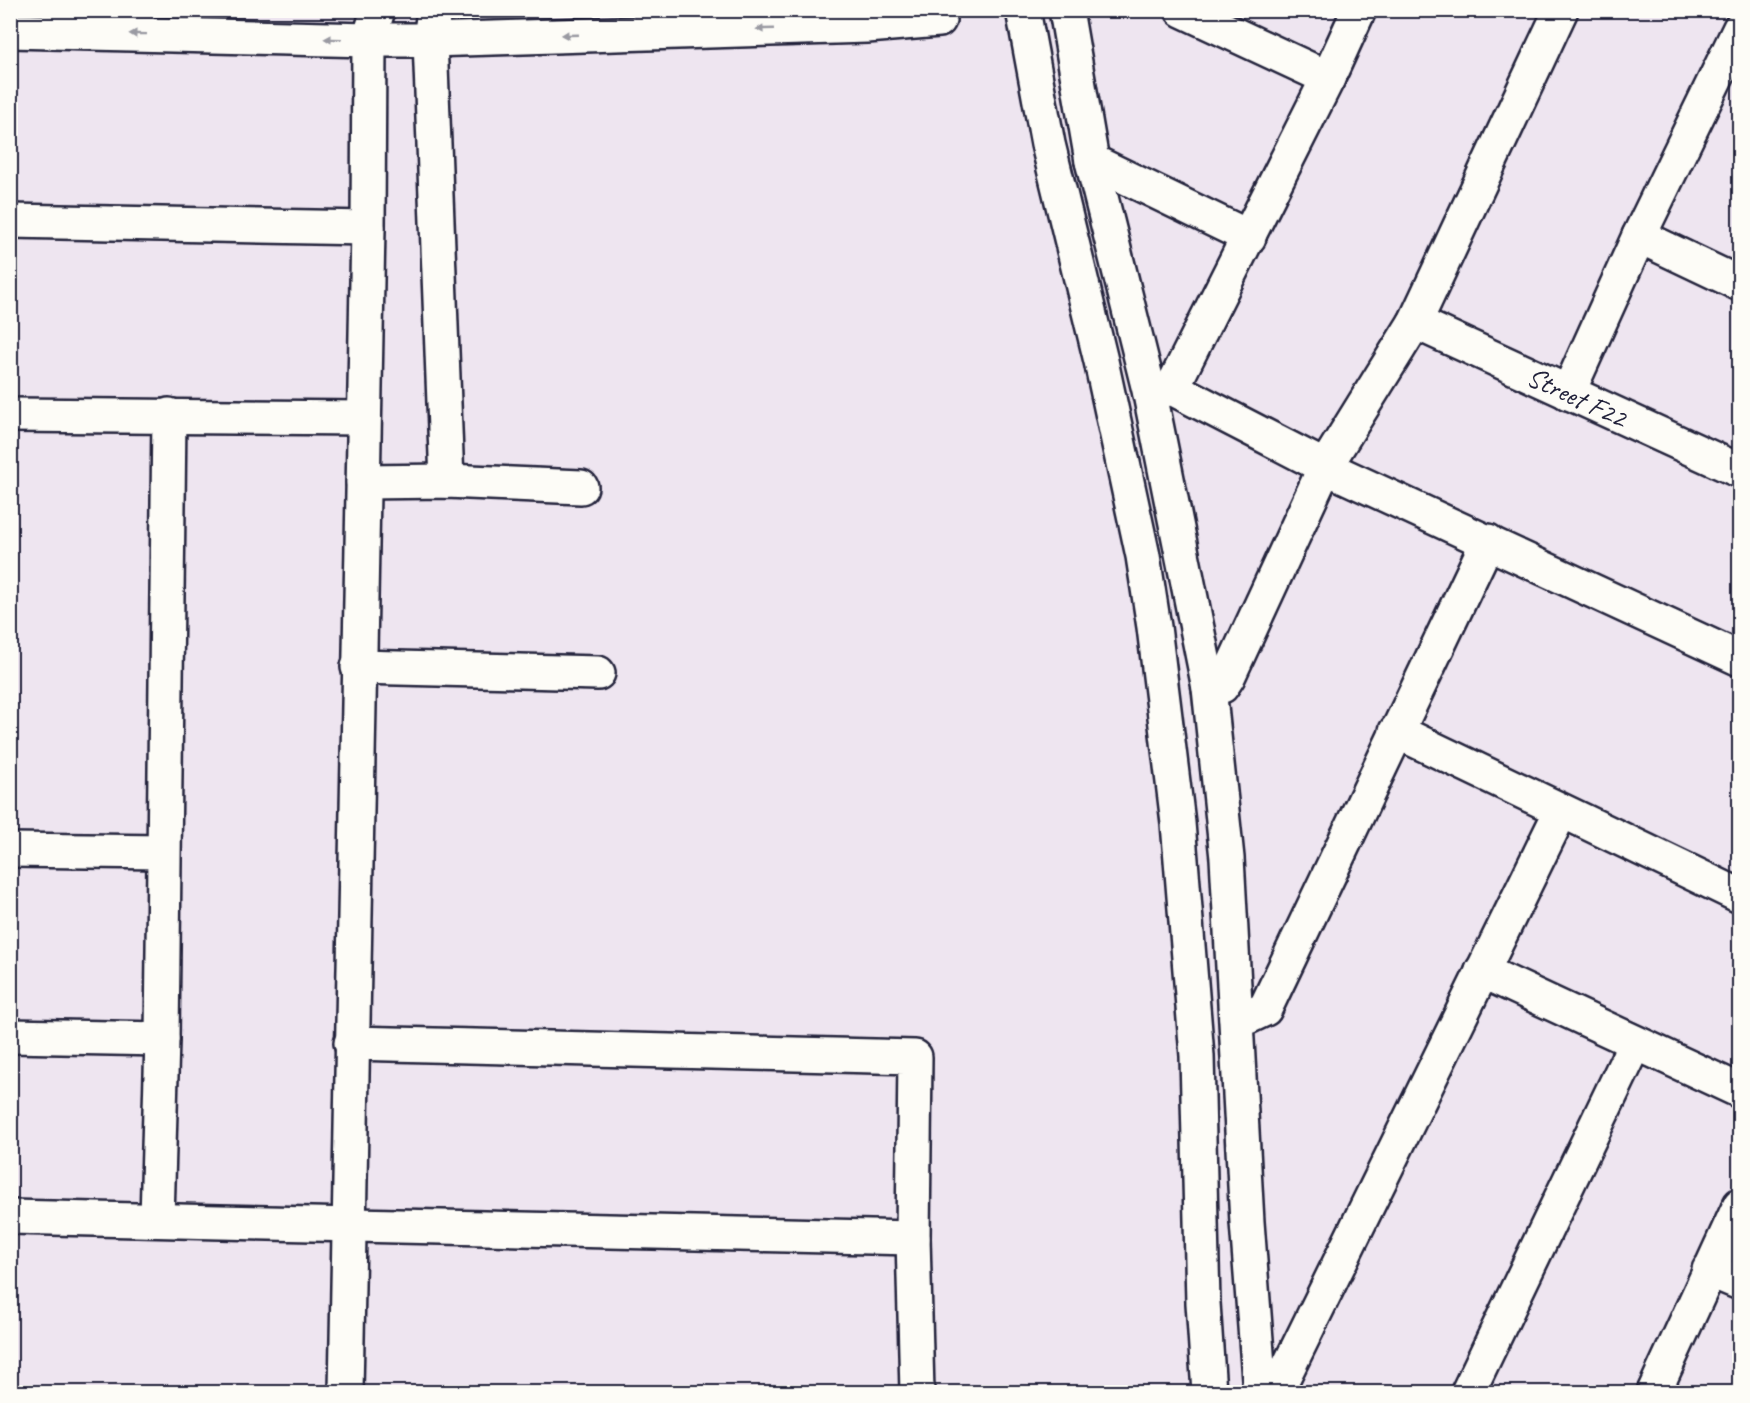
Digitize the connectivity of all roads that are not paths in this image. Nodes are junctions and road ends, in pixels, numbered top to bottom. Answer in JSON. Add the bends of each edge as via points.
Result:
{"nodes":[{"id":1,"x":938,"y":10,"type":"edge"},
{"id":2,"x":1023,"y":10,"type":"edge"},
{"id":3,"x":1066,"y":10,"type":"edge"},
{"id":4,"x":1182,"y":10,"type":"edge"},
{"id":5,"x":1359,"y":10,"type":"edge"},
{"id":6,"x":1561,"y":10,"type":"edge"},
{"id":7,"x":374,"y":25,"type":"edge"},
{"id":8,"x":432,"y":25,"type":"edge"},
{"id":9,"x":1740,"y":28,"type":"edge"},
{"id":10,"x":10,"y":31,"type":"edge"},
{"id":11,"x":1328,"y":78,"type":"junction"},
{"id":12,"x":1092,"y":161,"type":"junction"},
{"id":13,"x":10,"y":221,"type":"edge"},
{"id":14,"x":368,"y":228,"type":"junction"},
{"id":15,"x":1639,"y":236,"type":"junction"},
{"id":16,"x":1249,"y":237,"type":"junction"},
{"id":17,"x":1740,"y":284,"type":"edge"},
{"id":18,"x":1414,"y":322,"type":"junction"},
{"id":19,"x":1161,"y":391,"type":"junction"},
{"id":20,"x":1568,"y":393,"type":"junction"},
{"id":21,"x":10,"y":415,"type":"edge"},
{"id":22,"x":169,"y":415,"type":"junction"},
{"id":23,"x":363,"y":418,"type":"junction"},
{"id":24,"x":1326,"y":467,"type":"junction"},
{"id":25,"x":1740,"y":471,"type":"edge"},
{"id":26,"x":447,"y":481,"type":"junction"},
{"id":27,"x":363,"y":482,"type":"junction"},
{"id":28,"x":581,"y":487,"type":"dead end"},
{"id":29,"x":1488,"y":541,"type":"junction"},
{"id":30,"x":1740,"y":659,"type":"edge"},
{"id":31,"x":358,"y":667,"type":"junction"},
{"id":32,"x":598,"y":673,"type":"dead end"},
{"id":33,"x":1209,"y":688,"type":"junction"},
{"id":34,"x":1396,"y":731,"type":"junction"},
{"id":35,"x":1561,"y":811,"type":"junction"},
{"id":36,"x":10,"y":850,"type":"edge"},
{"id":37,"x":163,"y":852,"type":"junction"},
{"id":38,"x":1740,"y":896,"type":"edge"},
{"id":39,"x":1482,"y":971,"type":"junction"},
{"id":40,"x":1236,"y":1017,"type":"junction"},
{"id":41,"x":10,"y":1036,"type":"edge"},
{"id":42,"x":162,"y":1039,"type":"junction"},
{"id":43,"x":351,"y":1043,"type":"junction"},
{"id":44,"x":1635,"y":1044,"type":"junction"},
{"id":45,"x":1740,"y":1091,"type":"edge"},
{"id":46,"x":1740,"y":1205,"type":"edge"},
{"id":47,"x":10,"y":1217,"type":"edge"},
{"id":48,"x":157,"y":1219,"type":"junction"},
{"id":49,"x":350,"y":1226,"type":"junction"},
{"id":50,"x":913,"y":1238,"type":"junction"},
{"id":51,"x":1709,"y":1270,"type":"junction"},
{"id":52,"x":1740,"y":1283,"type":"edge"},
{"id":53,"x":1259,"y":1389,"type":"edge"},
{"id":54,"x":346,"y":1392,"type":"edge"},
{"id":55,"x":917,"y":1392,"type":"edge"},
{"id":56,"x":1209,"y":1392,"type":"edge"},
{"id":57,"x":1468,"y":1392,"type":"edge"},
{"id":58,"x":1654,"y":1392,"type":"edge"}],
"edges":[{"from":1,"to":8,"type":"street","one_way":true,"via":[[939,20],[867,26]]},
{"from":2,"to":56,"type":"street","via":[[1048,144],[1101,361],[1140,544],[1154,627],[1178,823],[1197,1056]]},
{"from":3,"to":12,"type":"street"},
{"from":4,"to":11,"type":"street"},
{"from":5,"to":11,"type":"street"},
{"from":6,"to":18,"type":"street"},
{"from":7,"to":8,"type":"street"},
{"from":7,"to":10,"type":"street","one_way":true},
{"from":7,"to":14,"type":"street"},
{"from":8,"to":26,"type":"street"},
{"from":9,"to":15,"type":"street"},
{"from":11,"to":16,"type":"street"},
{"from":12,"to":16,"type":"street"},
{"from":12,"to":19,"type":"street"},
{"from":13,"to":14,"type":"street"},
{"from":14,"to":23,"type":"street"},
{"from":15,"to":17,"type":"street"},
{"from":15,"to":20,"type":"street"},
{"from":16,"to":19,"type":"street"},
{"from":18,"to":20,"type":"street","name":"Street F22"},
{"from":18,"to":24,"type":"street"},
{"from":19,"to":24,"type":"street"},
{"from":19,"to":33,"type":"street"},
{"from":20,"to":25,"type":"street","name":"Street F22"},
{"from":21,"to":22,"type":"street"},
{"from":22,"to":23,"type":"street"},
{"from":22,"to":37,"type":"street"},
{"from":23,"to":27,"type":"street"},
{"from":24,"to":29,"type":"street"},
{"from":24,"to":33,"type":"street","via":[[1228,676],[1222,686]]},
{"from":26,"to":27,"type":"street"},
{"from":26,"to":28,"type":"street"},
{"from":27,"to":31,"type":"street"},
{"from":29,"to":30,"type":"street"},
{"from":29,"to":34,"type":"street"},
{"from":31,"to":32,"type":"street"},
{"from":31,"to":43,"type":"street"},
{"from":33,"to":40,"type":"street","via":[[1227,858]]},
{"from":34,"to":35,"type":"street"},
{"from":34,"to":40,"type":"street","via":[[1264,1009],[1248,1017]]},
{"from":35,"to":38,"type":"street"},
{"from":35,"to":39,"type":"street"},
{"from":36,"to":37,"type":"street"},
{"from":37,"to":42,"type":"street"},
{"from":39,"to":44,"type":"street"},
{"from":39,"to":53,"type":"street","via":[[1284,1376]]},
{"from":40,"to":53,"type":"street"},
{"from":41,"to":42,"type":"street"},
{"from":42,"to":48,"type":"street"},
{"from":43,"to":49,"type":"street"},
{"from":43,"to":50,"type":"street","via":[[915,1057]]},
{"from":44,"to":45,"type":"street"},
{"from":44,"to":57,"type":"street"},
{"from":46,"to":51,"type":"street"},
{"from":47,"to":48,"type":"street"},
{"from":48,"to":49,"type":"street"},
{"from":49,"to":50,"type":"street"},
{"from":49,"to":54,"type":"street"},
{"from":50,"to":55,"type":"street"},
{"from":51,"to":52,"type":"street"},
{"from":51,"to":58,"type":"street"}]}
